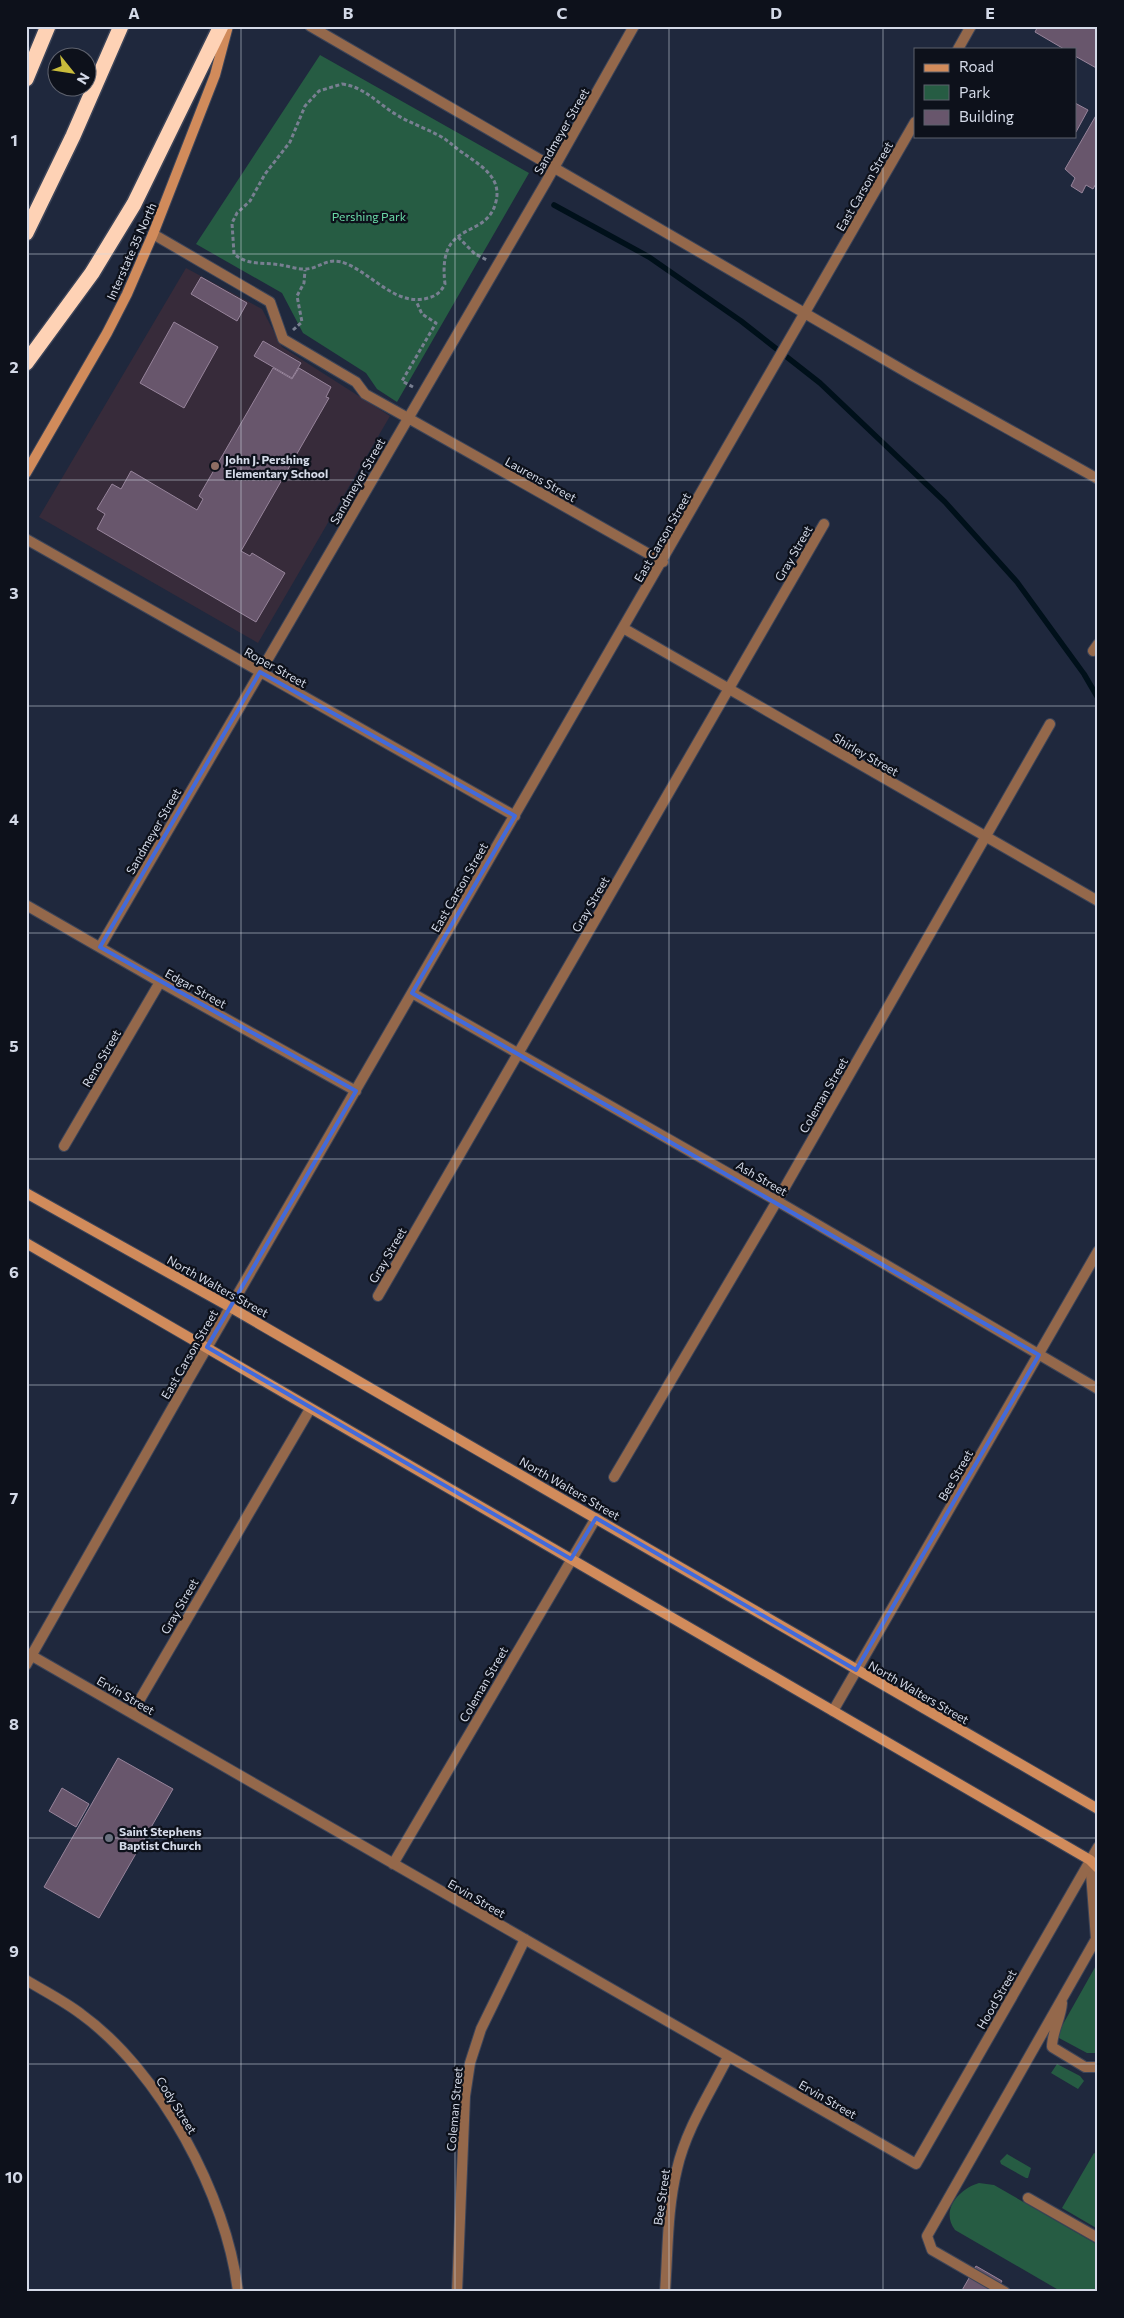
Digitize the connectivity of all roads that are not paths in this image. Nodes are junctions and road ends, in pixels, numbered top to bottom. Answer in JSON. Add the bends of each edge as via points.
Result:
{"nodes":[{"id":1,"x":48,"y":26,"type":"edge"},
{"id":2,"x":121,"y":26,"type":"edge"},
{"id":3,"x":221,"y":26,"type":"edge"},
{"id":4,"x":228,"y":26,"type":"edge"},
{"id":5,"x":310,"y":26,"type":"edge"},
{"id":6,"x":634,"y":26,"type":"edge"},
{"id":7,"x":971,"y":26,"type":"edge"},
{"id":8,"x":959,"y":48,"type":"edge"},
{"id":9,"x":26,"y":79,"type":"edge"},
{"id":10,"x":914,"y":124,"type":"edge"},
{"id":11,"x":554,"y":169,"type":"junction"},
{"id":12,"x":26,"y":233,"type":"edge"},
{"id":13,"x":153,"y":234,"type":"junction"},
{"id":14,"x":805,"y":313,"type":"junction"},
{"id":15,"x":26,"y":363,"type":"edge"},
{"id":16,"x":408,"y":418,"type":"junction"},
{"id":17,"x":26,"y":473,"type":"edge"},
{"id":18,"x":1098,"y":479,"type":"edge"},
{"id":19,"x":824,"y":524,"type":"dead end"},
{"id":20,"x":26,"y":539,"type":"edge"},
{"id":21,"x":663,"y":562,"type":"junction"},
{"id":22,"x":623,"y":628,"type":"junction"},
{"id":23,"x":260,"y":672,"type":"junction"},
{"id":24,"x":729,"y":690,"type":"junction"},
{"id":25,"x":1050,"y":724,"type":"dead end"},
{"id":26,"x":515,"y":816,"type":"junction"},
{"id":27,"x":986,"y":836,"type":"junction"},
{"id":28,"x":1098,"y":900,"type":"edge"},
{"id":29,"x":26,"y":905,"type":"edge"},
{"id":30,"x":100,"y":947,"type":"junction"},
{"id":31,"x":160,"y":982,"type":"junction"},
{"id":32,"x":412,"y":993,"type":"junction"},
{"id":33,"x":518,"y":1054,"type":"junction"},
{"id":34,"x":356,"y":1091,"type":"junction"},
{"id":35,"x":64,"y":1146,"type":"dead end"},
{"id":36,"x":26,"y":1193,"type":"edge"},
{"id":37,"x":777,"y":1201,"type":"junction"},
{"id":38,"x":26,"y":1243,"type":"edge"},
{"id":39,"x":1098,"y":1251,"type":"edge"},
{"id":40,"x":378,"y":1296,"type":"dead end"},
{"id":41,"x":230,"y":1307,"type":"junction"},
{"id":42,"x":207,"y":1347,"type":"junction"},
{"id":43,"x":1039,"y":1354,"type":"junction"},
{"id":44,"x":1098,"y":1389,"type":"edge"},
{"id":45,"x":310,"y":1409,"type":"junction"},
{"id":46,"x":614,"y":1477,"type":"dead end"},
{"id":47,"x":596,"y":1518,"type":"junction"},
{"id":48,"x":570,"y":1559,"type":"junction"},
{"id":49,"x":28,"y":1658,"type":"edge"},
{"id":50,"x":856,"y":1670,"type":"junction"},
{"id":51,"x":833,"y":1711,"type":"junction"},
{"id":52,"x":132,"y":1713,"type":"junction"},
{"id":53,"x":1098,"y":1810,"type":"edge"},
{"id":54,"x":1098,"y":1847,"type":"edge"},
{"id":55,"x":1094,"y":1861,"type":"edge"},
{"id":56,"x":393,"y":1864,"type":"junction"},
{"id":57,"x":1098,"y":1868,"type":"edge"},
{"id":58,"x":525,"y":1939,"type":"junction"},
{"id":59,"x":26,"y":1980,"type":"edge"},
{"id":60,"x":1062,"y":2000,"type":"junction"},
{"id":61,"x":728,"y":2057,"type":"junction"},
{"id":62,"x":1098,"y":2067,"type":"edge"},
{"id":63,"x":916,"y":2164,"type":"joint"},
{"id":64,"x":1028,"y":2198,"type":"dead end"},
{"id":65,"x":1098,"y":2238,"type":"edge"},
{"id":66,"x":238,"y":2292,"type":"edge"},
{"id":67,"x":457,"y":2292,"type":"edge"},
{"id":68,"x":665,"y":2292,"type":"edge"},
{"id":69,"x":1005,"y":2292,"type":"edge"}],
"edges":[{"from":1,"to":9,"type":"highway"},
{"from":2,"to":12,"type":"highway"},
{"from":3,"to":15,"type":"highway","via":[[134,204],[92,273]]},
{"from":4,"to":13,"type":"main road","name":"Interstate 35 North","via":[[215,75]]},
{"from":5,"to":11,"type":"street"},
{"from":6,"to":11,"type":"street","name":"Sandmeyer Street"},
{"from":7,"to":8,"type":"street"},
{"from":10,"to":14,"type":"street","name":"East Carson Street"},
{"from":11,"to":14,"type":"street"},
{"from":11,"to":16,"type":"street","name":"Sandmeyer Street"},
{"from":13,"to":16,"type":"street","name":"Laurens Street","via":[[270,302],[283,339],[356,382],[365,394]]},
{"from":13,"to":17,"type":"main road","name":"Interstate 35 North","via":[[107,333]]},
{"from":14,"to":18,"type":"street"},
{"from":14,"to":21,"type":"street","name":"East Carson Street"},
{"from":16,"to":21,"type":"street","name":"Laurens Street"},
{"from":16,"to":23,"type":"street","name":"Sandmeyer Street"},
{"from":19,"to":24,"type":"street","name":"Gray Street"},
{"from":20,"to":23,"type":"street","name":"Roper Street"},
{"from":21,"to":22,"type":"street","name":"East Carson Street"},
{"from":22,"to":24,"type":"street","name":"Shirley Street"},
{"from":22,"to":26,"type":"street","name":"East Carson Street"},
{"from":23,"to":26,"type":"street","name":"Roper Street"},
{"from":23,"to":30,"type":"street","name":"Sandmeyer Street"},
{"from":24,"to":27,"type":"street","name":"Shirley Street"},
{"from":24,"to":33,"type":"street","name":"Gray Street"},
{"from":25,"to":27,"type":"street","name":"Coleman Street"},
{"from":26,"to":32,"type":"street","name":"East Carson Street"},
{"from":27,"to":28,"type":"street","name":"Shirley Street"},
{"from":27,"to":37,"type":"street","name":"Coleman Street"},
{"from":29,"to":30,"type":"street","name":"Edgar Street"},
{"from":30,"to":31,"type":"street","name":"Edgar Street"},
{"from":31,"to":34,"type":"street","name":"Edgar Street"},
{"from":31,"to":35,"type":"street","name":"Reno Street"},
{"from":32,"to":33,"type":"street","name":"Ash Street"},
{"from":32,"to":34,"type":"street","name":"East Carson Street"},
{"from":33,"to":37,"type":"street","name":"Ash Street"},
{"from":33,"to":40,"type":"street","name":"Gray Street"},
{"from":34,"to":41,"type":"street","name":"East Carson Street"},
{"from":36,"to":41,"type":"main road","name":"North Walters Street"},
{"from":37,"to":43,"type":"street","name":"Ash Street"},
{"from":37,"to":46,"type":"street","name":"Coleman Street"},
{"from":38,"to":42,"type":"main road"},
{"from":39,"to":43,"type":"street","name":"Bee Street"},
{"from":41,"to":42,"type":"street","name":"East Carson Street"},
{"from":41,"to":47,"type":"main road","name":"North Walters Street"},
{"from":42,"to":45,"type":"main road"},
{"from":42,"to":49,"type":"street","name":"East Carson Street"},
{"from":43,"to":44,"type":"street","name":"Ash Street"},
{"from":43,"to":50,"type":"street","name":"Bee Street"},
{"from":45,"to":48,"type":"main road"},
{"from":45,"to":52,"type":"street","name":"Gray Street"},
{"from":47,"to":48,"type":"street","name":"Coleman Street"},
{"from":47,"to":50,"type":"main road","name":"North Walters Street"},
{"from":48,"to":51,"type":"main road"},
{"from":48,"to":56,"type":"street","name":"Coleman Street"},
{"from":49,"to":52,"type":"street","name":"Ervin Street"},
{"from":50,"to":51,"type":"street","name":"Bee Street"},
{"from":50,"to":53,"type":"main road","name":"North Walters Street"},
{"from":51,"to":55,"type":"main road"},
{"from":52,"to":56,"type":"street","name":"Ervin Street"},
{"from":54,"to":55,"type":"street","name":"Hood Street"},
{"from":55,"to":57,"type":"main road"},
{"from":55,"to":60,"type":"street","via":[[1096,1939]]},
{"from":55,"to":63,"type":"street","name":"Hood Street"},
{"from":56,"to":58,"type":"street","name":"Ervin Street"},
{"from":58,"to":61,"type":"street","name":"Ervin Street"},
{"from":58,"to":67,"type":"street","name":"Coleman Street","via":[[481,2029],[470,2063],[465,2096]]},
{"from":59,"to":66,"type":"street","name":"Cody Street","via":[[82,2014],[124,2053],[161,2098],[201,2170],[217,2210],[233,2262]]},
{"from":60,"to":62,"type":"street","via":[[1061,2018],[1052,2035],[1052,2047],[1084,2066]]},
{"from":60,"to":69,"type":"street","via":[[926,2236],[932,2250]]},
{"from":61,"to":63,"type":"street","name":"Ervin Street"},
{"from":61,"to":68,"type":"street","name":"Bee Street","via":[[693,2124],[677,2167],[671,2201]]},
{"from":64,"to":65,"type":"street"}]}
